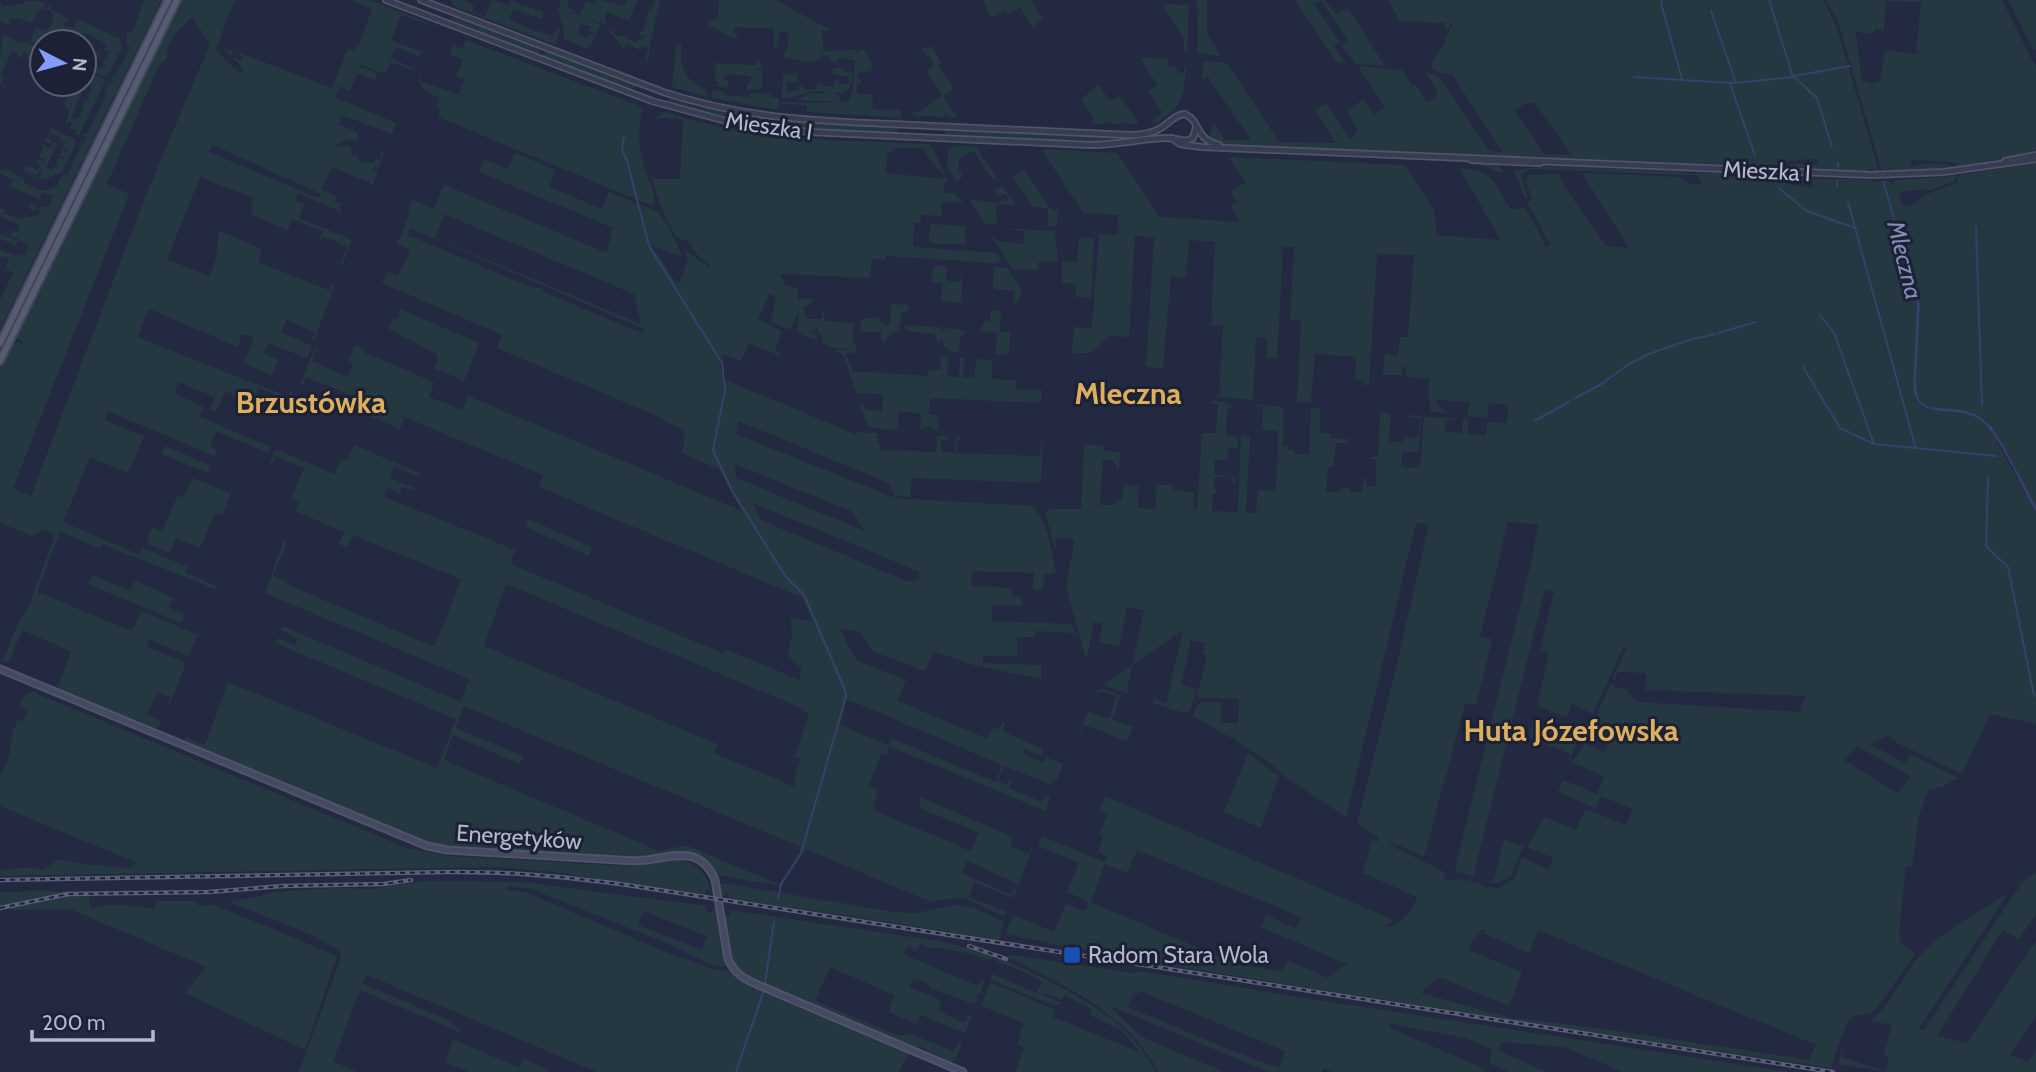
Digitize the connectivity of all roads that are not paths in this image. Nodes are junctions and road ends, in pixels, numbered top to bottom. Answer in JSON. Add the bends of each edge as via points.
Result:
{"nodes":[{"id":1,"x":168,"y":0,"type":"edge"},
{"id":2,"x":177,"y":0,"type":"edge"},
{"id":3,"x":386,"y":0,"type":"edge"},
{"id":4,"x":421,"y":0,"type":"edge"},
{"id":5,"x":542,"y":46,"type":"junction"},
{"id":6,"x":534,"y":57,"type":"junction"},
{"id":7,"x":779,"y":118,"type":"junction"},
{"id":8,"x":1172,"y":119,"type":"junction"},
{"id":9,"x":1196,"y":124,"type":"junction"},
{"id":10,"x":781,"y":130,"type":"junction"},
{"id":11,"x":1172,"y":138,"type":"junction"},
{"id":12,"x":1228,"y":147,"type":"junction"},
{"id":13,"x":2036,"y":157,"type":"edge"},
{"id":14,"x":0,"y":343,"type":"edge"},
{"id":15,"x":0,"y":361,"type":"edge"},
{"id":16,"x":0,"y":669,"type":"edge"},
{"id":17,"x":963,"y":1072,"type":"edge"}],
"edges":[{"from":1,"to":14,"type":"main road"},
{"from":2,"to":15,"type":"main road"},
{"from":3,"to":6,"type":"street","name":"Mieszka I"},
{"from":4,"to":5,"type":"street","name":"Mieszka I"},
{"from":5,"to":6,"type":"street","via":[[542,54]]},
{"from":5,"to":7,"type":"street","name":"Mieszka I","via":[[689,100]]},
{"from":6,"to":10,"type":"street","name":"Mieszka I","via":[[668,107]]},
{"from":7,"to":8,"type":"street","name":"Mieszka I","via":[[1129,135],[1156,131]]},
{"from":7,"to":10,"type":"street"},
{"from":8,"to":9,"type":"street","via":[[1185,114]]},
{"from":8,"to":11,"type":"street","via":[[1168,130]]},
{"from":9,"to":11,"type":"street","via":[[1191,139]]},
{"from":9,"to":12,"type":"street","via":[[1203,138]]},
{"from":10,"to":11,"type":"street","name":"Mieszka I","via":[[1081,145]]},
{"from":11,"to":12,"type":"street","name":"Mieszka I","via":[[1183,145]]},
{"from":12,"to":13,"type":"street","name":"Mieszka I","via":[[1526,164],[1871,175],[1932,173]]},
{"from":16,"to":17,"type":"main road","name":"Energetyków","via":[[427,846],[618,860],[676,855],[696,858],[711,870],[715,880],[729,959],[739,975]]}]}
